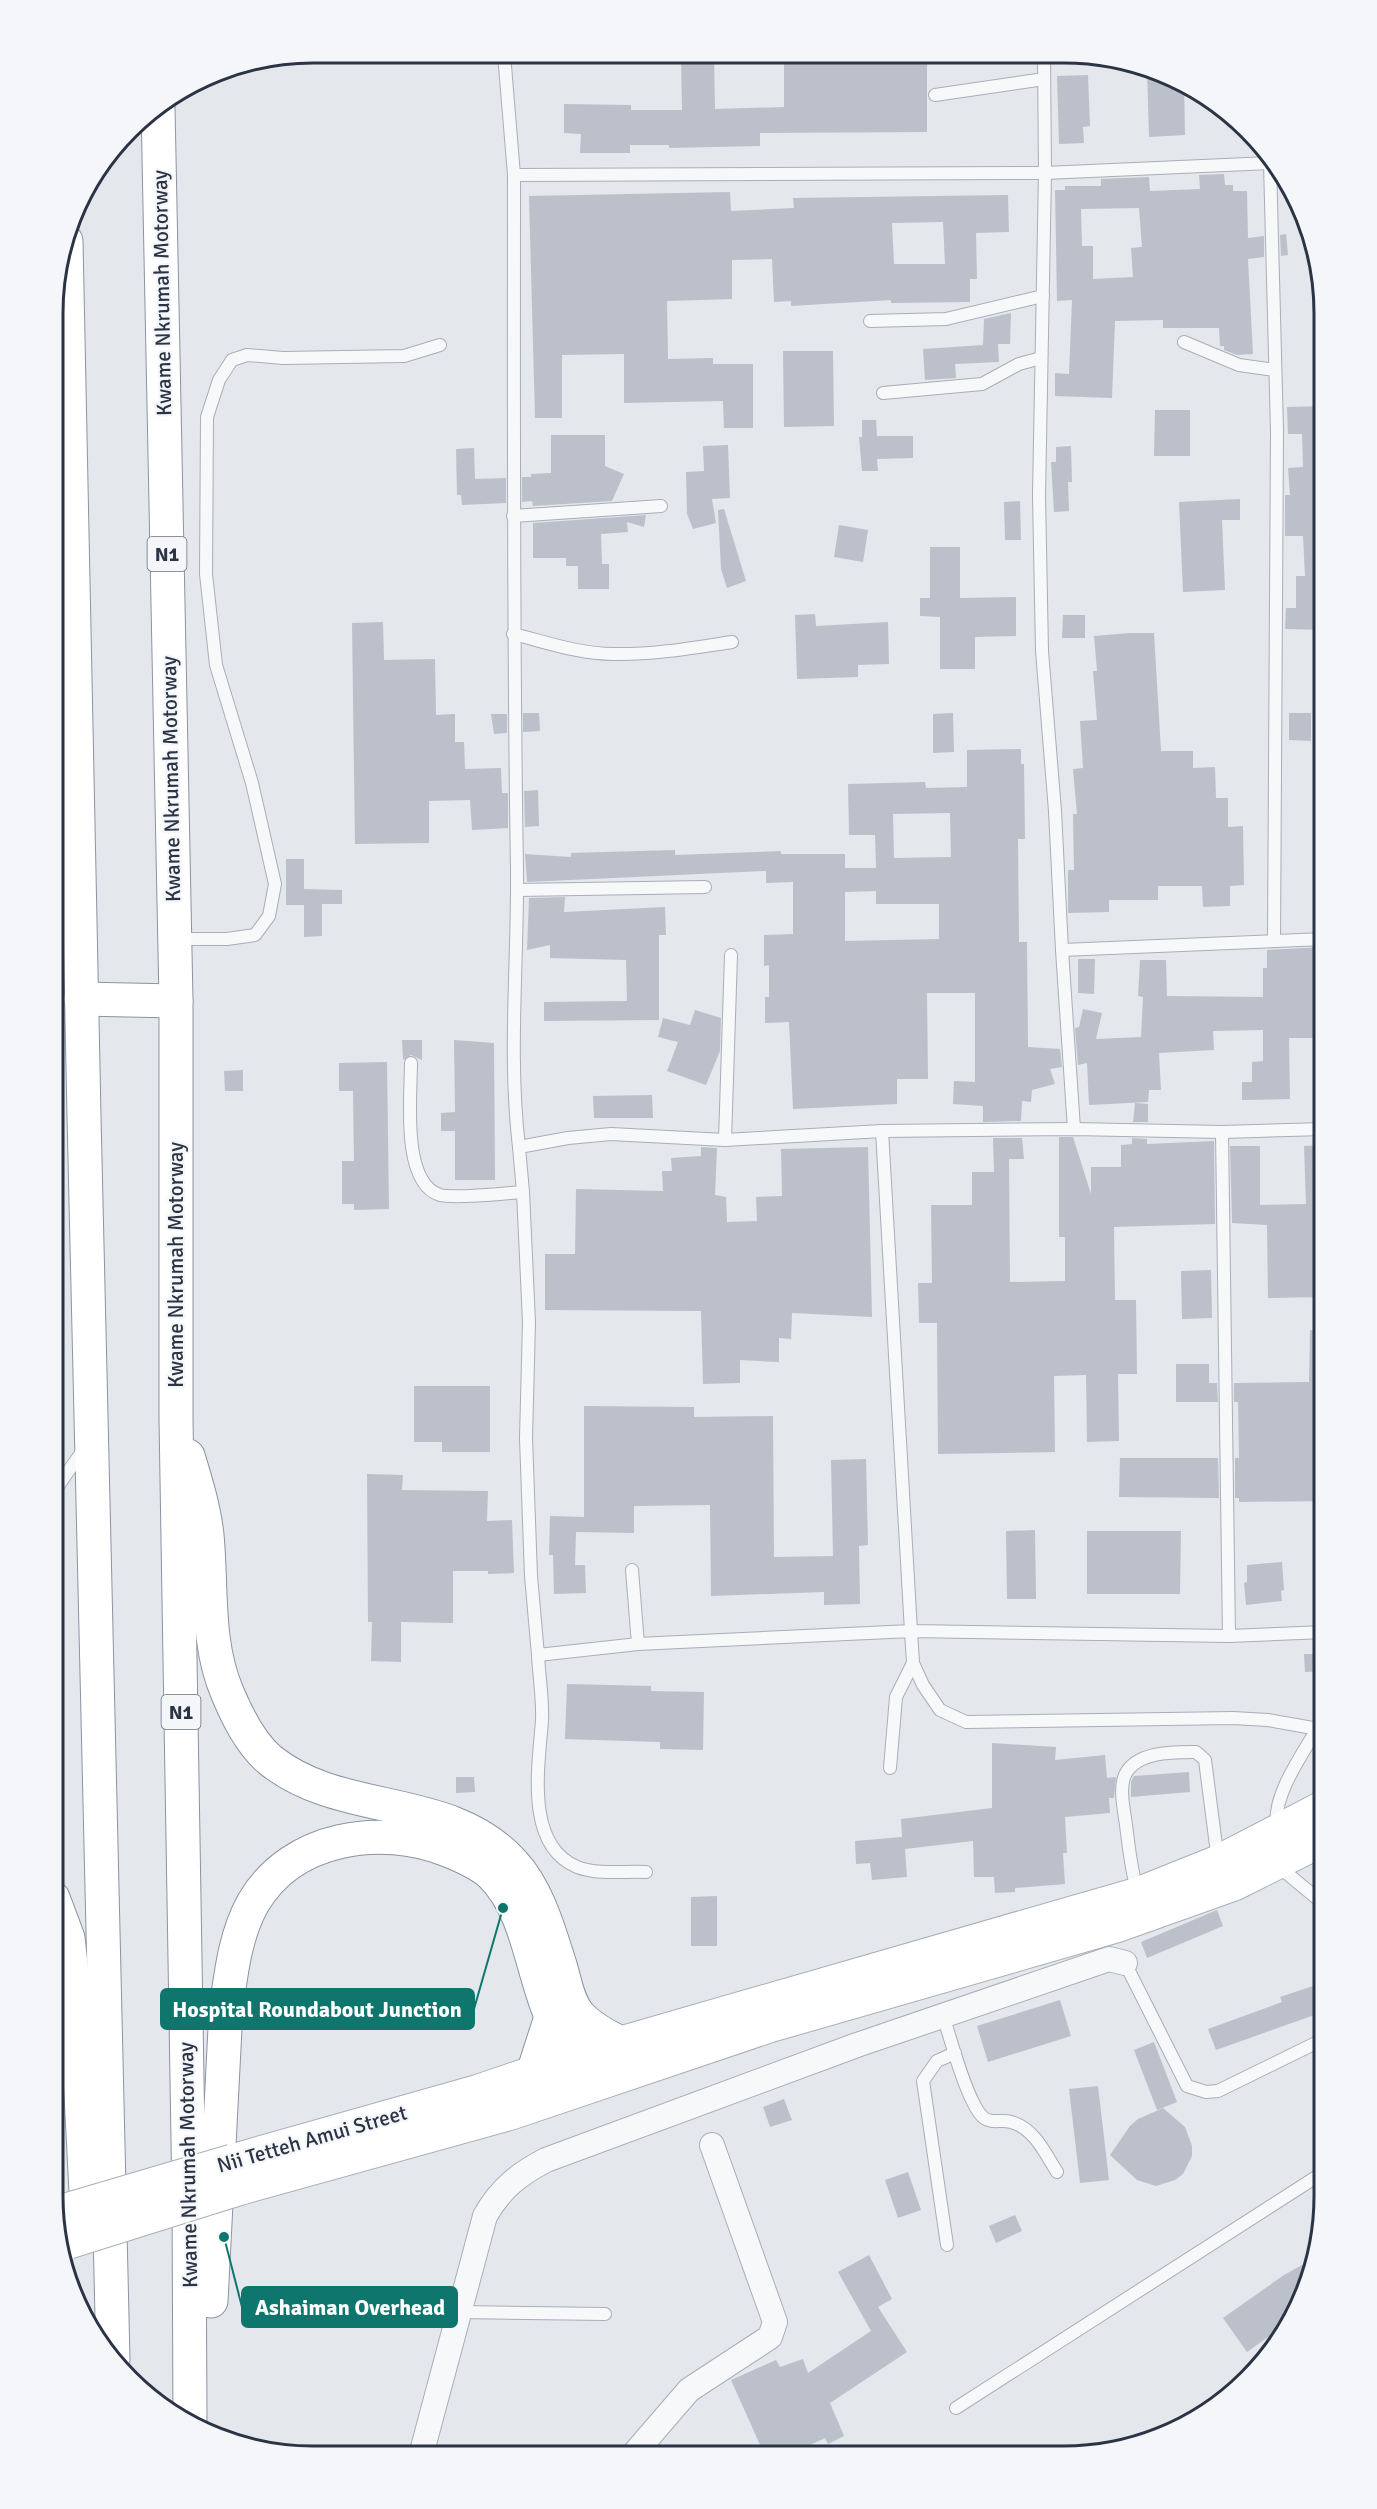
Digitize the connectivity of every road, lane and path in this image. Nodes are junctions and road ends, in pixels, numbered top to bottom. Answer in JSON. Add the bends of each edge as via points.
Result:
{"nodes":[{"id":1,"x":505,"y":63,"type":"edge"},
{"id":2,"x":1044,"y":63,"type":"edge"},
{"id":3,"x":1044,"y":79,"type":"junction"},
{"id":4,"x":935,"y":95,"type":"dead end"},
{"id":5,"x":158,"y":117,"type":"edge"},
{"id":6,"x":1262,"y":161,"type":"edge"},
{"id":7,"x":1045,"y":173,"type":"junction"},
{"id":8,"x":1272,"y":174,"type":"edge"},
{"id":9,"x":514,"y":175,"type":"junction"},
{"id":10,"x":67,"y":272,"type":"edge"},
{"id":11,"x":1043,"y":296,"type":"junction"},
{"id":12,"x":870,"y":321,"type":"dead end"},
{"id":13,"x":1184,"y":342,"type":"dead end"},
{"id":14,"x":440,"y":345,"type":"dead end"},
{"id":15,"x":1041,"y":358,"type":"junction"},
{"id":16,"x":1275,"y":370,"type":"junction"},
{"id":17,"x":883,"y":393,"type":"dead end"},
{"id":18,"x":661,"y":506,"type":"dead end"},
{"id":19,"x":513,"y":516,"type":"junction"},
{"id":20,"x":513,"y":634,"type":"junction"},
{"id":21,"x":732,"y":642,"type":"dead end"},
{"id":22,"x":705,"y":887,"type":"dead end"},
{"id":23,"x":517,"y":890,"type":"junction"},
{"id":24,"x":174,"y":939,"type":"junction"},
{"id":25,"x":1314,"y":940,"type":"edge"},
{"id":26,"x":1274,"y":942,"type":"junction"},
{"id":27,"x":1062,"y":950,"type":"junction"},
{"id":28,"x":731,"y":955,"type":"dead end"},
{"id":29,"x":81,"y":999,"type":"junction"},
{"id":30,"x":176,"y":1001,"type":"junction"},
{"id":31,"x":411,"y":1063,"type":"dead end"},
{"id":32,"x":1074,"y":1129,"type":"junction"},
{"id":33,"x":1314,"y":1129,"type":"edge"},
{"id":34,"x":882,"y":1131,"type":"junction"},
{"id":35,"x":1222,"y":1132,"type":"junction"},
{"id":36,"x":725,"y":1140,"type":"junction"},
{"id":37,"x":519,"y":1147,"type":"junction"},
{"id":38,"x":523,"y":1192,"type":"junction"},
{"id":39,"x":176,"y":1419,"type":"junction"},
{"id":40,"x":91,"y":1438,"type":"junction"},
{"id":41,"x":63,"y":1479,"type":"edge"},
{"id":42,"x":632,"y":1570,"type":"dead end"},
{"id":43,"x":911,"y":1631,"type":"junction"},
{"id":44,"x":1314,"y":1632,"type":"edge"},
{"id":45,"x":1229,"y":1636,"type":"junction"},
{"id":46,"x":638,"y":1644,"type":"junction"},
{"id":47,"x":538,"y":1655,"type":"junction"},
{"id":48,"x":913,"y":1663,"type":"junction"},
{"id":49,"x":1314,"y":1729,"type":"edge"},
{"id":50,"x":1314,"y":1741,"type":"edge"},
{"id":51,"x":890,"y":1768,"type":"dead end"},
{"id":52,"x":1314,"y":1812,"type":"edge"},
{"id":53,"x":1278,"y":1831,"type":"junction"},
{"id":54,"x":1314,"y":1844,"type":"edge"},
{"id":55,"x":1218,"y":1862,"type":"junction"},
{"id":56,"x":1271,"y":1866,"type":"junction"},
{"id":57,"x":646,"y":1872,"type":"dead end"},
{"id":58,"x":1138,"y":1894,"type":"junction"},
{"id":59,"x":1314,"y":1896,"type":"edge"},
{"id":60,"x":63,"y":1925,"type":"edge"},
{"id":61,"x":1052,"y":1945,"type":"junction"},
{"id":62,"x":1125,"y":1963,"type":"joint"},
{"id":63,"x":1060,"y":1977,"type":"junction"},
{"id":64,"x":943,"y":2015,"type":"junction"},
{"id":65,"x":551,"y":2018,"type":"junction"},
{"id":66,"x":621,"y":2043,"type":"junction"},
{"id":67,"x":1314,"y":2044,"type":"edge"},
{"id":68,"x":955,"y":2053,"type":"junction"},
{"id":69,"x":590,"y":2070,"type":"junction"},
{"id":70,"x":533,"y":2073,"type":"junction"},
{"id":71,"x":712,"y":2145,"type":"dead end"},
{"id":72,"x":1057,"y":2172,"type":"dead end"},
{"id":73,"x":237,"y":2175,"type":"junction"},
{"id":74,"x":1314,"y":2178,"type":"edge"},
{"id":75,"x":65,"y":2227,"type":"edge"},
{"id":76,"x":947,"y":2245,"type":"dead end"},
{"id":77,"x":92,"y":2311,"type":"edge"},
{"id":78,"x":459,"y":2312,"type":"junction"},
{"id":79,"x":605,"y":2314,"type":"dead end"},
{"id":80,"x":113,"y":2345,"type":"edge"},
{"id":81,"x":956,"y":2408,"type":"dead end"},
{"id":82,"x":190,"y":2413,"type":"edge"},
{"id":83,"x":205,"y":2421,"type":"edge"},
{"id":84,"x":423,"y":2446,"type":"edge"},
{"id":85,"x":641,"y":2446,"type":"edge"}],
"edges":[{"from":1,"to":9,"type":"lane"},
{"from":2,"to":3,"type":"lane"},
{"from":3,"to":4,"type":"lane"},
{"from":3,"to":7,"type":"lane"},
{"from":5,"to":24,"type":"main road","name":"Kwame Nkrumah Motorway","number":"N1"},
{"from":6,"to":7,"type":"lane"},
{"from":7,"to":9,"type":"lane"},
{"from":7,"to":11,"type":"lane"},
{"from":8,"to":16,"type":"lane"},
{"from":9,"to":19,"type":"lane"},
{"from":10,"to":29,"type":"main road"},
{"from":11,"to":12,"type":"lane","via":[[946,319]]},
{"from":11,"to":15,"type":"lane"},
{"from":13,"to":16,"type":"lane","via":[[1239,365]]},
{"from":14,"to":24,"type":"lane","via":[[404,356],[247,355],[232,360],[219,380],[207,417],[206,574],[214,654],[252,783],[275,884],[269,916],[255,935]]},
{"from":15,"to":17,"type":"lane","via":[[1019,364],[982,384]]},
{"from":15,"to":27,"type":"lane","via":[[1042,651],[1056,812]]},
{"from":16,"to":26,"type":"lane"},
{"from":18,"to":19,"type":"lane"},
{"from":19,"to":20,"type":"lane"},
{"from":20,"to":21,"type":"lane","via":[[612,654],[646,654]]},
{"from":20,"to":23,"type":"lane"},
{"from":22,"to":23,"type":"lane"},
{"from":23,"to":37,"type":"lane","via":[[514,1008]]},
{"from":24,"to":30,"type":"main road","name":"Kwame Nkrumah Motorway","number":"N1"},
{"from":25,"to":26,"type":"lane"},
{"from":26,"to":27,"type":"lane"},
{"from":27,"to":32,"type":"lane"},
{"from":28,"to":36,"type":"lane"},
{"from":29,"to":30,"type":"main road"},
{"from":29,"to":40,"type":"main road"},
{"from":30,"to":39,"type":"main road","name":"Kwame Nkrumah Motorway","number":"N1"},
{"from":31,"to":38,"type":"lane","via":[[411,1152],[425,1186],[441,1195]]},
{"from":32,"to":34,"type":"lane"},
{"from":32,"to":35,"type":"lane"},
{"from":33,"to":35,"type":"lane"},
{"from":34,"to":36,"type":"lane"},
{"from":34,"to":43,"type":"lane"},
{"from":35,"to":45,"type":"lane"},
{"from":36,"to":37,"type":"lane","via":[[611,1134]]},
{"from":37,"to":38,"type":"lane"},
{"from":38,"to":47,"type":"lane","via":[[529,1322],[526,1438]]},
{"from":39,"to":66,"type":"main road","via":[[203,1507],[218,1666],[252,1741],[269,1760],[322,1789],[440,1817],[494,1845],[514,1864],[544,1916],[578,2014]]},
{"from":39,"to":82,"type":"main road","name":"Kwame Nkrumah Motorway","number":"N1"},
{"from":40,"to":41,"type":"lane"},
{"from":40,"to":80,"type":"main road"},
{"from":42,"to":46,"type":"lane"},
{"from":43,"to":45,"type":"lane"},
{"from":43,"to":46,"type":"lane"},
{"from":43,"to":48,"type":"lane"},
{"from":44,"to":45,"type":"lane"},
{"from":46,"to":47,"type":"lane"},
{"from":47,"to":57,"type":"lane","via":[[542,1718],[539,1809],[552,1846],[559,1856],[590,1871]]},
{"from":48,"to":49,"type":"lane","via":[[940,1710],[966,1722],[1233,1718]]},
{"from":48,"to":51,"type":"lane","via":[[896,1697]]},
{"from":50,"to":53,"type":"lane","via":[[1284,1790],[1275,1817]]},
{"from":52,"to":53,"type":"main road"},
{"from":53,"to":55,"type":"main road"},
{"from":54,"to":56,"type":"main road"},
{"from":55,"to":58,"type":"main road"},
{"from":55,"to":58,"type":"lane","via":[[1205,1760],[1196,1752],[1162,1751],[1132,1764],[1124,1776],[1122,1796],[1132,1877]]},
{"from":56,"to":59,"type":"lane","via":[[1284,1871]]},
{"from":56,"to":61,"type":"main road","via":[[1194,1899]]},
{"from":58,"to":66,"type":"main road"},
{"from":60,"to":77,"type":"main road","via":[[77,2017]]},
{"from":61,"to":63,"type":"street"},
{"from":61,"to":69,"type":"main road","via":[[770,2026]]},
{"from":62,"to":63,"type":"street","via":[[1110,1959]]},
{"from":62,"to":67,"type":"lane","via":[[1187,2086],[1218,2091]]},
{"from":63,"to":64,"type":"street"},
{"from":64,"to":68,"type":"lane"},
{"from":64,"to":78,"type":"street","via":[[697,2103],[527,2170],[495,2197],[485,2216]]},
{"from":65,"to":69,"type":"main road"},
{"from":65,"to":70,"type":"main road"},
{"from":65,"to":83,"type":"main road","via":[[514,1908],[491,1875],[458,1854],[412,1839],[366,1837],[332,1843],[299,1857],[275,1877],[253,1903],[241,1933],[226,2009]]},
{"from":66,"to":69,"type":"main road"},
{"from":68,"to":72,"type":"lane","via":[[977,2112],[987,2120],[1011,2121],[1031,2133]]},
{"from":68,"to":76,"type":"lane","via":[[937,2061],[923,2081]]},
{"from":69,"to":70,"type":"main road","name":"Nii Tetteh Amui Street"},
{"from":69,"to":73,"type":"main road","via":[[511,2113]]},
{"from":70,"to":73,"type":"main road","name":"Nii Tetteh Amui Street","via":[[373,2123]]},
{"from":71,"to":85,"type":"street","via":[[775,2322],[774,2330],[771,2337],[689,2390]]},
{"from":73,"to":75,"type":"main road","name":"Nii Tetteh Amui Street","bridge":true},
{"from":74,"to":81,"type":"lane"},
{"from":78,"to":79,"type":"lane"},
{"from":78,"to":84,"type":"street"}]}
